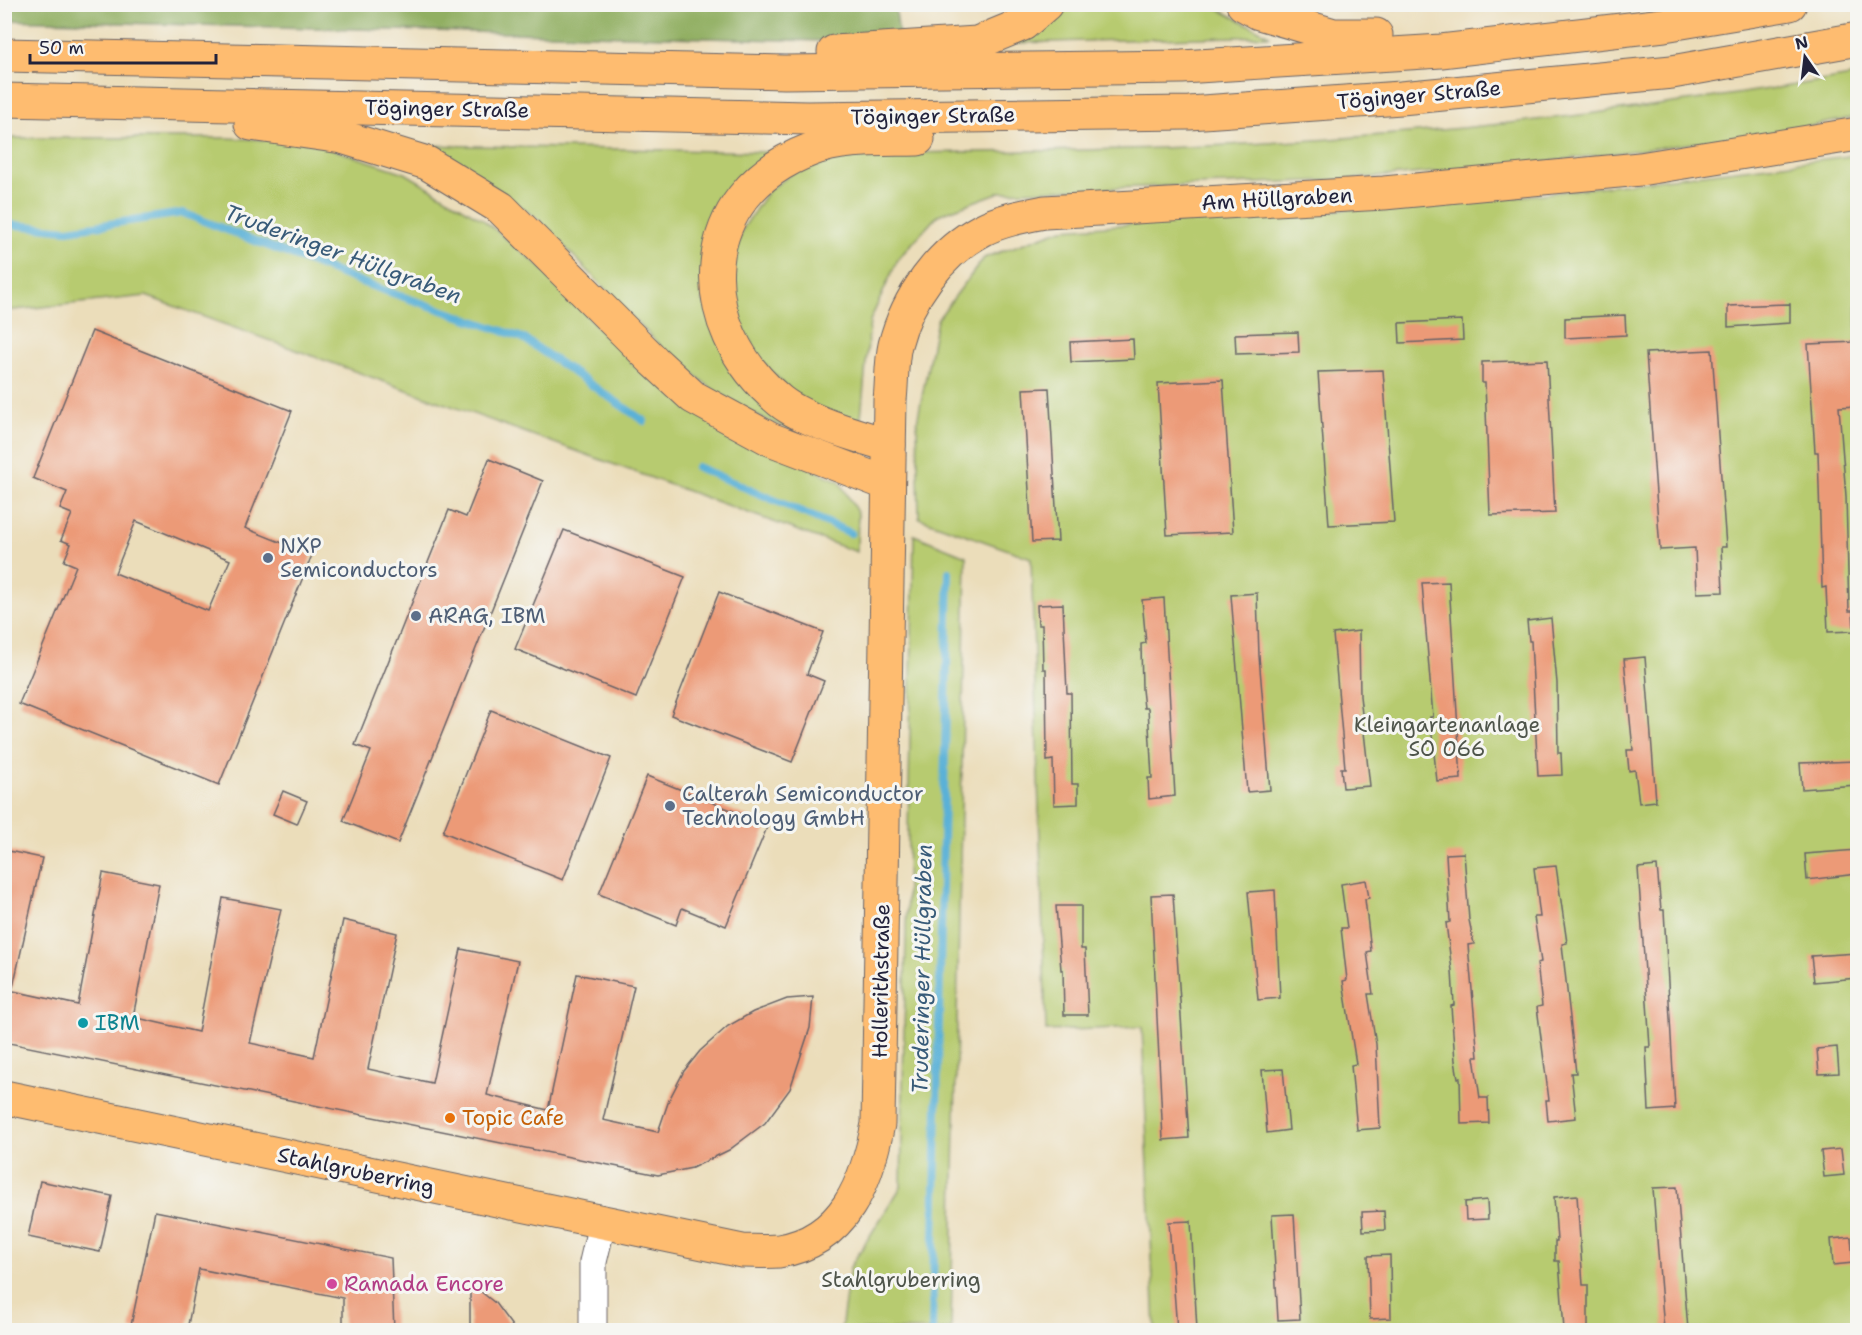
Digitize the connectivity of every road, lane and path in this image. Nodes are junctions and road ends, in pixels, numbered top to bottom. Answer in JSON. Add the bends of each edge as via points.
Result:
{"nodes":[{"id":1,"x":1046,"y":4,"type":"edge"},
{"id":2,"x":1243,"y":4,"type":"edge"},
{"id":3,"x":1790,"y":4,"type":"edge"},
{"id":4,"x":1857,"y":39,"type":"edge"},
{"id":5,"x":1441,"y":51,"type":"junction"},
{"id":6,"x":4,"y":55,"type":"edge"},
{"id":7,"x":785,"y":72,"type":"junction"},
{"id":8,"x":4,"y":100,"type":"edge"},
{"id":9,"x":105,"y":103,"type":"junction"},
{"id":10,"x":1131,"y":113,"type":"junction"},
{"id":11,"x":1857,"y":134,"type":"edge"},
{"id":12,"x":889,"y":445,"type":"junction"},
{"id":13,"x":888,"y":484,"type":"junction"},
{"id":14,"x":4,"y":1097,"type":"edge"},
{"id":15,"x":602,"y":1224,"type":"junction"},
{"id":16,"x":593,"y":1330,"type":"edge"}],
"edges":[{"from":1,"to":7,"type":"main road","via":[[1023,24],[977,43],[839,50]]},
{"from":2,"to":5,"type":"main road","via":[[1259,13],[1334,35],[1402,34]]},
{"from":3,"to":5,"type":"main road","name":"Töginger Straße","via":[[1664,25]]},
{"from":4,"to":10,"type":"main road","name":"Töginger Straße","via":[[1660,73],[1401,98]]},
{"from":5,"to":7,"type":"main road","name":"Töginger Straße","via":[[1182,67]]},
{"from":6,"to":7,"type":"main road","name":"Töginger Straße"},
{"from":8,"to":9,"type":"main road","name":"Töginger Straße"},
{"from":9,"to":10,"type":"main road","name":"Töginger Straße","via":[[807,118]]},
{"from":9,"to":13,"type":"main road","via":[[140,124],[265,124],[342,137],[427,163],[501,208],[693,397],[770,439]]},
{"from":10,"to":12,"type":"main road","via":[[1063,136],[855,140],[810,150],[764,175],[740,202],[720,241],[714,279],[723,326],[745,367],[781,402],[839,431]]},
{"from":11,"to":12,"type":"main road","name":"Am Hüllgraben","via":[[1640,169],[1384,193],[1055,212],[1016,218],[983,230],[962,244],[922,284],[895,346]]},
{"from":12,"to":13,"type":"main road","name":"Am Hüllgraben"},
{"from":13,"to":15,"type":"main road","name":"Hollerithstraße","via":[[878,1124],[872,1159],[857,1195],[836,1222],[808,1242],[779,1251],[742,1251]]},
{"from":14,"to":15,"type":"main road","name":"Stahlgruberring"},
{"from":15,"to":16,"type":"street","via":[[593,1262]]}]}
